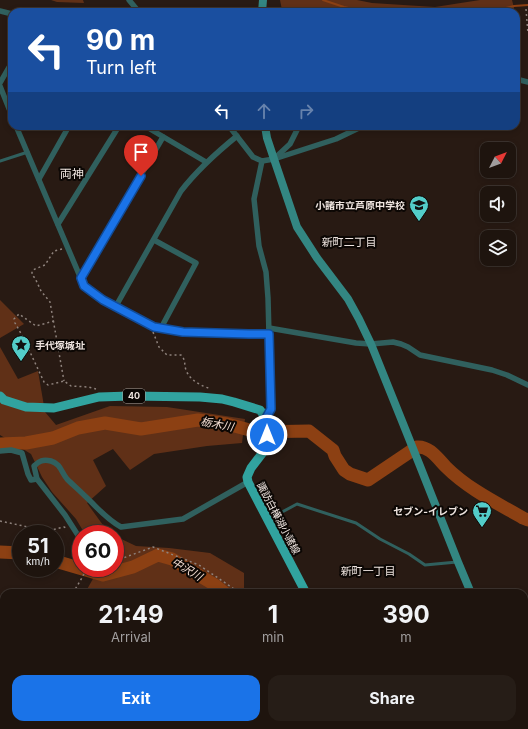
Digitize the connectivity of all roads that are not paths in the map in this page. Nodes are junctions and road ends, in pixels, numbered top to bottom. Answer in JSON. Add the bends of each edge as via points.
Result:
{"nodes":[{"id":1,"x":129,"y":0,"type":"edge"},
{"id":2,"x":136,"y":8,"type":"edge"},
{"id":3,"x":2,"y":74,"type":"edge"},
{"id":4,"x":0,"y":83,"type":"edge"},
{"id":5,"x":0,"y":86,"type":"edge"},
{"id":6,"x":8,"y":106,"type":"edge"},
{"id":7,"x":19,"y":130,"type":"edge"},
{"id":8,"x":67,"y":130,"type":"edge"},
{"id":9,"x":117,"y":130,"type":"edge"},
{"id":10,"x":151,"y":130,"type":"edge"},
{"id":11,"x":232,"y":130,"type":"edge"},
{"id":12,"x":266,"y":130,"type":"edge"},
{"id":13,"x":297,"y":130,"type":"edge"},
{"id":14,"x":355,"y":130,"type":"edge"},
{"id":15,"x":236,"y":136,"type":"junction"},
{"id":16,"x":163,"y":137,"type":"junction"},
{"id":17,"x":28,"y":152,"type":"junction"},
{"id":18,"x":274,"y":159,"type":"junction"},
{"id":19,"x":0,"y":161,"type":"edge"},
{"id":20,"x":262,"y":161,"type":"junction"},
{"id":21,"x":206,"y":162,"type":"junction"},
{"id":22,"x":39,"y":179,"type":"junction"},
{"id":23,"x":58,"y":224,"type":"junction"},
{"id":24,"x":154,"y":240,"type":"junction"},
{"id":25,"x":81,"y":278,"type":"junction"},
{"id":26,"x":116,"y":306,"type":"junction"},
{"id":27,"x":161,"y":328,"type":"junction"},
{"id":28,"x":269,"y":331,"type":"junction"},
{"id":29,"x":371,"y":344,"type":"junction"},
{"id":30,"x":528,"y":385,"type":"edge"},
{"id":31,"x":0,"y":396,"type":"edge"},
{"id":32,"x":266,"y":418,"type":"junction"},
{"id":33,"x":0,"y":451,"type":"edge"},
{"id":34,"x":37,"y":479,"type":"junction"},
{"id":35,"x":248,"y":482,"type":"junction"},
{"id":36,"x":268,"y":519,"type":"junction"},
{"id":37,"x":72,"y":527,"type":"edge"},
{"id":38,"x":458,"y":562,"type":"junction"},
{"id":39,"x":304,"y":589,"type":"edge"},
{"id":40,"x":469,"y":589,"type":"edge"}],
"edges":[{"from":1,"to":2,"type":"street"},
{"from":3,"to":4,"type":"street"},
{"from":5,"to":6,"type":"street"},
{"from":7,"to":17,"type":"street"},
{"from":8,"to":22,"type":"street"},
{"from":9,"to":23,"type":"street"},
{"from":10,"to":16,"type":"street"},
{"from":11,"to":15,"type":"street"},
{"from":12,"to":18,"type":"street"},
{"from":13,"to":18,"type":"street","via":[[290,144]]},
{"from":14,"to":18,"type":"street","via":[[336,139]]},
{"from":15,"to":20,"type":"street","via":[[253,157]]},
{"from":15,"to":21,"type":"street"},
{"from":16,"to":21,"type":"street"},
{"from":16,"to":25,"type":"street"},
{"from":17,"to":19,"type":"lane"},
{"from":17,"to":22,"type":"street"},
{"from":18,"to":20,"type":"street"},
{"from":18,"to":29,"type":"street","via":[[297,227],[348,298]]},
{"from":20,"to":28,"type":"street","via":[[254,199],[259,246],[266,272]]},
{"from":21,"to":24,"type":"street","via":[[181,191]]},
{"from":22,"to":23,"type":"street"},
{"from":23,"to":25,"type":"street"},
{"from":24,"to":26,"type":"street"},
{"from":24,"to":27,"type":"street","via":[[196,263]]},
{"from":25,"to":26,"type":"street","via":[[84,286]]},
{"from":26,"to":27,"type":"street","via":[[154,327]]},
{"from":27,"to":28,"type":"street","via":[[183,332],[249,334]]},
{"from":28,"to":29,"type":"street"},
{"from":28,"to":32,"type":"street","via":[[271,409]]},
{"from":29,"to":30,"type":"street","via":[[402,344],[420,355],[507,374]]},
{"from":29,"to":38,"type":"street"},
{"from":31,"to":32,"type":"main road","number":"40","via":[[4,400],[26,407],[54,408],[99,397],[200,397],[222,399],[260,410]]},
{"from":32,"to":35,"type":"main road","name":"諏訪白樺湖小諸線","via":[[267,444],[251,468],[247,477]]},
{"from":33,"to":34,"type":"street","via":[[22,453],[31,480]]},
{"from":34,"to":35,"type":"street","via":[[34,466],[43,460],[52,461],[104,515],[121,527],[183,519]]},
{"from":34,"to":37,"type":"street"},
{"from":35,"to":36,"type":"main road","name":"諏訪白樺湖小諸線"},
{"from":36,"to":38,"type":"lane","via":[[296,504],[356,523],[380,540],[425,565]]},
{"from":36,"to":39,"type":"main road","name":"諏訪白樺湖小諸線"},
{"from":38,"to":40,"type":"street"}]}
